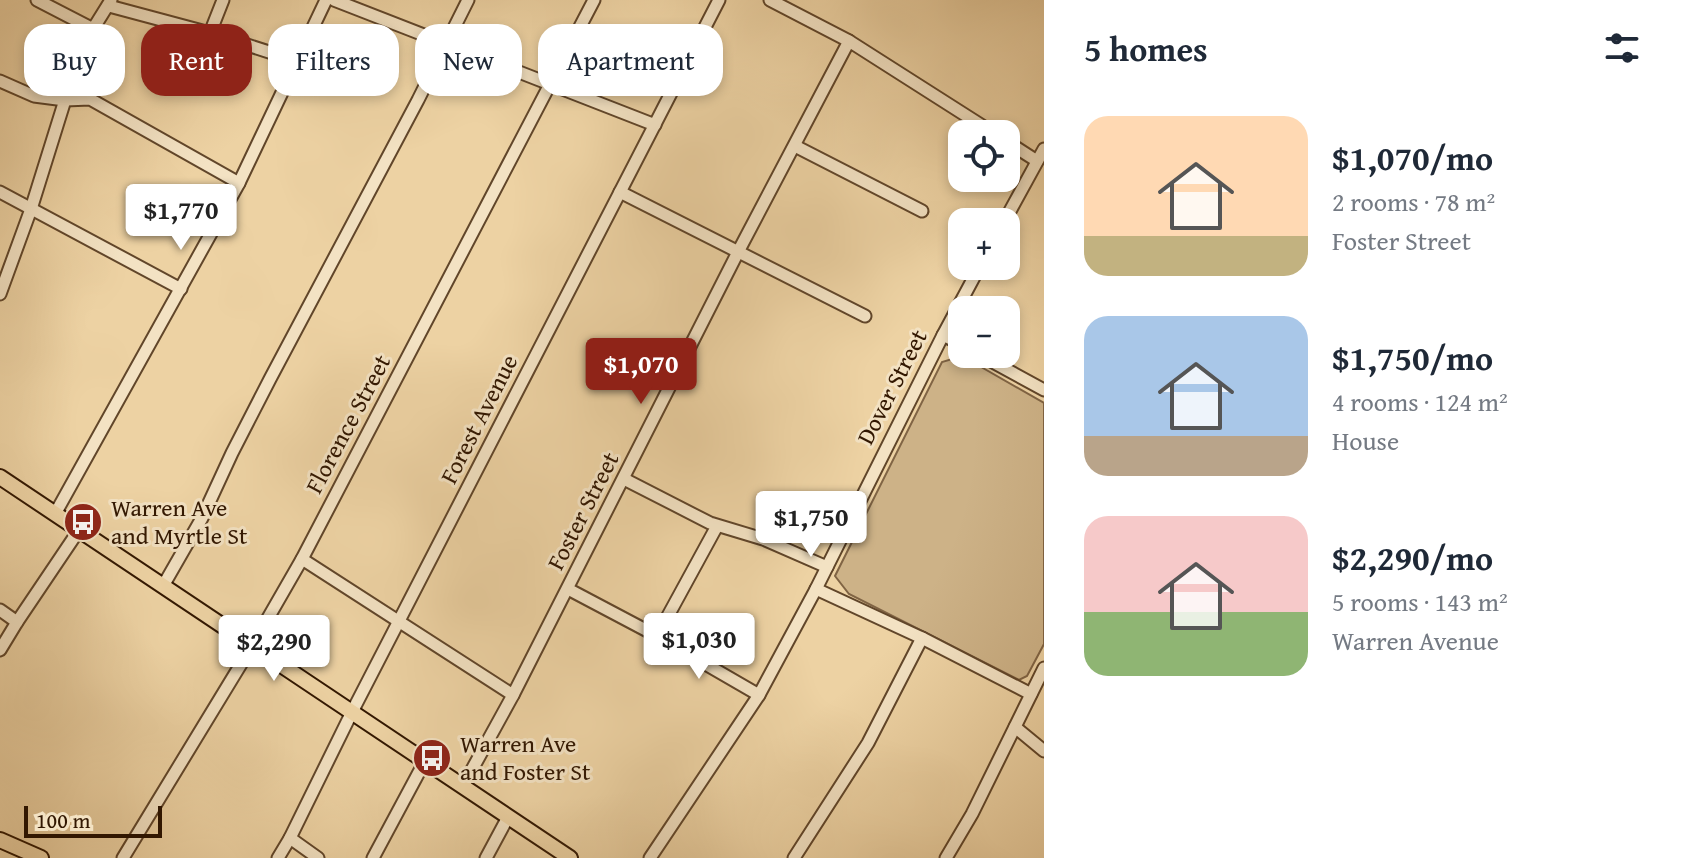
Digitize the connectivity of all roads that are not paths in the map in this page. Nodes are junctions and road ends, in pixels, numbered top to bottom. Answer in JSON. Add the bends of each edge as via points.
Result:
{"nodes":[{"id":1,"x":37,"y":0,"type":"edge"},
{"id":2,"x":223,"y":0,"type":"edge"},
{"id":3,"x":326,"y":0,"type":"edge"},
{"id":4,"x":334,"y":0,"type":"edge"},
{"id":5,"x":468,"y":0,"type":"edge"},
{"id":6,"x":594,"y":0,"type":"edge"},
{"id":7,"x":719,"y":0,"type":"edge"},
{"id":8,"x":770,"y":0,"type":"edge"},
{"id":9,"x":110,"y":3,"type":"edge"},
{"id":10,"x":83,"y":24,"type":"edge"},
{"id":11,"x":96,"y":24,"type":"edge"},
{"id":12,"x":180,"y":24,"type":"edge"},
{"id":13,"x":214,"y":24,"type":"edge"},
{"id":14,"x":315,"y":24,"type":"edge"},
{"id":15,"x":455,"y":24,"type":"edge"},
{"id":16,"x":582,"y":24,"type":"edge"},
{"id":17,"x":415,"y":32,"type":"edge"},
{"id":18,"x":849,"y":41,"type":"junction"},
{"id":19,"x":0,"y":81,"type":"edge"},
{"id":20,"x":67,"y":96,"type":"edge"},
{"id":21,"x":280,"y":96,"type":"edge"},
{"id":22,"x":420,"y":96,"type":"edge"},
{"id":23,"x":545,"y":96,"type":"edge"},
{"id":24,"x":581,"y":96,"type":"edge"},
{"id":25,"x":65,"y":100,"type":"junction"},
{"id":26,"x":973,"y":120,"type":"edge"},
{"id":27,"x":655,"y":125,"type":"junction"},
{"id":28,"x":795,"y":146,"type":"junction"},
{"id":29,"x":1044,"y":149,"type":"edge"},
{"id":30,"x":1020,"y":150,"type":"edge"},
{"id":31,"x":1037,"y":161,"type":"junction"},
{"id":32,"x":239,"y":183,"type":"junction"},
{"id":33,"x":0,"y":192,"type":"edge"},
{"id":34,"x":620,"y":192,"type":"junction"},
{"id":35,"x":1012,"y":208,"type":"edge"},
{"id":36,"x":31,"y":209,"type":"junction"},
{"id":37,"x":922,"y":211,"type":"dead end"},
{"id":38,"x":738,"y":252,"type":"junction"},
{"id":39,"x":972,"y":280,"type":"edge"},
{"id":40,"x":181,"y":289,"type":"junction"},
{"id":41,"x":0,"y":294,"type":"edge"},
{"id":42,"x":865,"y":316,"type":"dead end"},
{"id":43,"x":943,"y":335,"type":"junction"},
{"id":44,"x":948,"y":338,"type":"edge"},
{"id":45,"x":1004,"y":368,"type":"edge"},
{"id":46,"x":1044,"y":390,"type":"edge"},
{"id":47,"x":0,"y":477,"type":"edge"},
{"id":48,"x":624,"y":479,"type":"junction"},
{"id":49,"x":55,"y":514,"type":"junction"},
{"id":50,"x":717,"y":526,"type":"junction"},
{"id":51,"x":79,"y":530,"type":"junction"},
{"id":52,"x":302,"y":559,"type":"junction"},
{"id":53,"x":827,"y":567,"type":"junction"},
{"id":54,"x":163,"y":586,"type":"junction"},
{"id":55,"x":568,"y":589,"type":"junction"},
{"id":56,"x":816,"y":589,"type":"junction"},
{"id":57,"x":0,"y":610,"type":"edge"},
{"id":58,"x":17,"y":622,"type":"junction"},
{"id":59,"x":399,"y":623,"type":"junction"},
{"id":60,"x":657,"y":636,"type":"junction"},
{"id":61,"x":922,"y":638,"type":"junction"},
{"id":62,"x":252,"y":646,"type":"junction"},
{"id":63,"x":0,"y":650,"type":"edge"},
{"id":64,"x":1044,"y":668,"type":"edge"},
{"id":65,"x":1031,"y":694,"type":"junction"},
{"id":66,"x":513,"y":695,"type":"junction"},
{"id":67,"x":759,"y":695,"type":"junction"},
{"id":68,"x":352,"y":712,"type":"junction"},
{"id":69,"x":1015,"y":727,"type":"junction"},
{"id":70,"x":1044,"y":751,"type":"edge"},
{"id":71,"x":425,"y":761,"type":"junction"},
{"id":72,"x":463,"y":786,"type":"junction"},
{"id":73,"x":508,"y":817,"type":"junction"},
{"id":74,"x":290,"y":838,"type":"junction"},
{"id":75,"x":0,"y":840,"type":"edge"},
{"id":76,"x":38,"y":857,"type":"edge"},
{"id":77,"x":123,"y":858,"type":"edge"},
{"id":78,"x":278,"y":858,"type":"edge"},
{"id":79,"x":318,"y":858,"type":"edge"},
{"id":80,"x":373,"y":858,"type":"edge"},
{"id":81,"x":486,"y":858,"type":"edge"},
{"id":82,"x":570,"y":858,"type":"edge"},
{"id":83,"x":650,"y":858,"type":"edge"},
{"id":84,"x":794,"y":858,"type":"edge"},
{"id":85,"x":946,"y":858,"type":"edge"}],
"edges":[{"from":1,"to":10,"type":"street"},
{"from":2,"to":13,"type":"street"},
{"from":3,"to":14,"type":"street"},
{"from":4,"to":17,"type":"street"},
{"from":5,"to":15,"type":"street"},
{"from":6,"to":16,"type":"street","name":"Florence Street"},
{"from":7,"to":27,"type":"street","name":"Forest Avenue"},
{"from":8,"to":18,"type":"street"},
{"from":9,"to":11,"type":"street"},
{"from":9,"to":12,"type":"street"},
{"from":18,"to":26,"type":"street"},
{"from":18,"to":28,"type":"street","name":"Foster Street"},
{"from":19,"to":25,"type":"street","via":[[34,96]]},
{"from":20,"to":25,"type":"street"},
{"from":21,"to":32,"type":"street"},
{"from":22,"to":54,"type":"street"},
{"from":23,"to":52,"type":"street","name":"Florence Street"},
{"from":24,"to":27,"type":"street"},
{"from":25,"to":32,"type":"street","via":[[90,99]]},
{"from":25,"to":36,"type":"street"},
{"from":27,"to":34,"type":"street","name":"Forest Avenue"},
{"from":28,"to":37,"type":"street"},
{"from":28,"to":38,"type":"street","name":"Foster Street"},
{"from":29,"to":31,"type":"street"},
{"from":30,"to":31,"type":"street"},
{"from":31,"to":35,"type":"street"},
{"from":32,"to":40,"type":"street"},
{"from":33,"to":36,"type":"street"},
{"from":34,"to":38,"type":"street"},
{"from":34,"to":59,"type":"street","name":"Forest Avenue"},
{"from":36,"to":40,"type":"street"},
{"from":36,"to":41,"type":"street"},
{"from":38,"to":42,"type":"street"},
{"from":38,"to":48,"type":"street","name":"Foster Street"},
{"from":39,"to":43,"type":"street","name":"Dover Street"},
{"from":40,"to":49,"type":"street"},
{"from":43,"to":44,"type":"street"},
{"from":43,"to":53,"type":"street","name":"Dover Street"},
{"from":45,"to":46,"type":"street"},
{"from":47,"to":49,"type":"main road"},
{"from":48,"to":50,"type":"street"},
{"from":48,"to":55,"type":"street","name":"Foster Street"},
{"from":49,"to":51,"type":"main road"},
{"from":50,"to":53,"type":"street"},
{"from":50,"to":60,"type":"street"},
{"from":51,"to":54,"type":"main road"},
{"from":51,"to":58,"type":"street"},
{"from":52,"to":59,"type":"street"},
{"from":52,"to":62,"type":"street","name":"Florence Street"},
{"from":53,"to":56,"type":"street","name":"Dover Street"},
{"from":54,"to":62,"type":"main road"},
{"from":55,"to":60,"type":"street"},
{"from":55,"to":66,"type":"street","name":"Foster Street"},
{"from":56,"to":61,"type":"street"},
{"from":56,"to":67,"type":"street","name":"Dover Street"},
{"from":57,"to":58,"type":"street"},
{"from":58,"to":63,"type":"street"},
{"from":59,"to":66,"type":"street"},
{"from":59,"to":68,"type":"street","name":"Forest Avenue"},
{"from":60,"to":67,"type":"street"},
{"from":61,"to":65,"type":"street"},
{"from":61,"to":84,"type":"street","via":[[868,743]]},
{"from":62,"to":68,"type":"main road"},
{"from":62,"to":77,"type":"street","name":"Florence Street"},
{"from":64,"to":65,"type":"street"},
{"from":65,"to":69,"type":"street"},
{"from":66,"to":72,"type":"street","name":"Foster Street"},
{"from":67,"to":83,"type":"street","name":"Dover Street"},
{"from":68,"to":71,"type":"main road"},
{"from":68,"to":74,"type":"street","name":"Forest Avenue"},
{"from":69,"to":70,"type":"street"},
{"from":69,"to":85,"type":"street"},
{"from":71,"to":72,"type":"main road"},
{"from":71,"to":80,"type":"street"},
{"from":72,"to":73,"type":"main road"},
{"from":73,"to":81,"type":"street"},
{"from":73,"to":82,"type":"main road"},
{"from":74,"to":78,"type":"street","name":"Forest Avenue"},
{"from":74,"to":79,"type":"street"},
{"from":75,"to":76,"type":"main road"}]}
